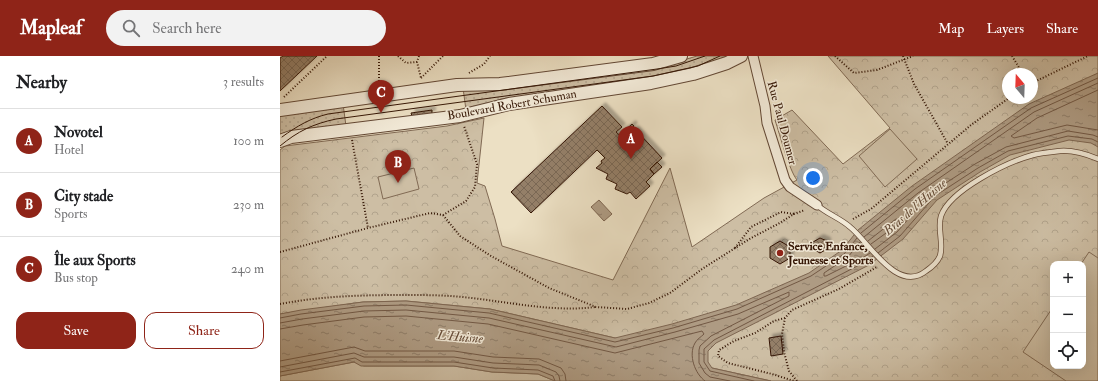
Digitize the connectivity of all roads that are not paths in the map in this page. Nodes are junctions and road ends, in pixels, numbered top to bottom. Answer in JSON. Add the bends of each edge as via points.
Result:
{"nodes":[{"id":1,"x":681,"y":56,"type":"edge"},
{"id":2,"x":741,"y":56,"type":"edge"},
{"id":3,"x":753,"y":56,"type":"edge"},
{"id":4,"x":280,"y":110,"type":"edge"},
{"id":5,"x":280,"y":141,"type":"edge"},
{"id":6,"x":1098,"y":159,"type":"edge"},
{"id":7,"x":817,"y":205,"type":"joint"}],
"edges":[{"from":1,"to":4,"type":"street","name":"Boulevard Robert Schuman","via":[[630,68],[500,84],[457,85]]},
{"from":2,"to":5,"type":"street","name":"Boulevard Robert Schuman","via":[[693,74],[651,82],[509,104],[460,116],[291,137]]},
{"from":3,"to":7,"type":"street","name":"Rue Paul Doumer","via":[[767,123],[785,180],[790,187]]},
{"from":6,"to":7,"type":"lane","via":[[1083,153],[1061,151],[1033,155],[999,168],[969,186],[946,207],[941,217],[940,255],[934,265],[911,278],[899,275],[881,260],[851,227]]}]}
